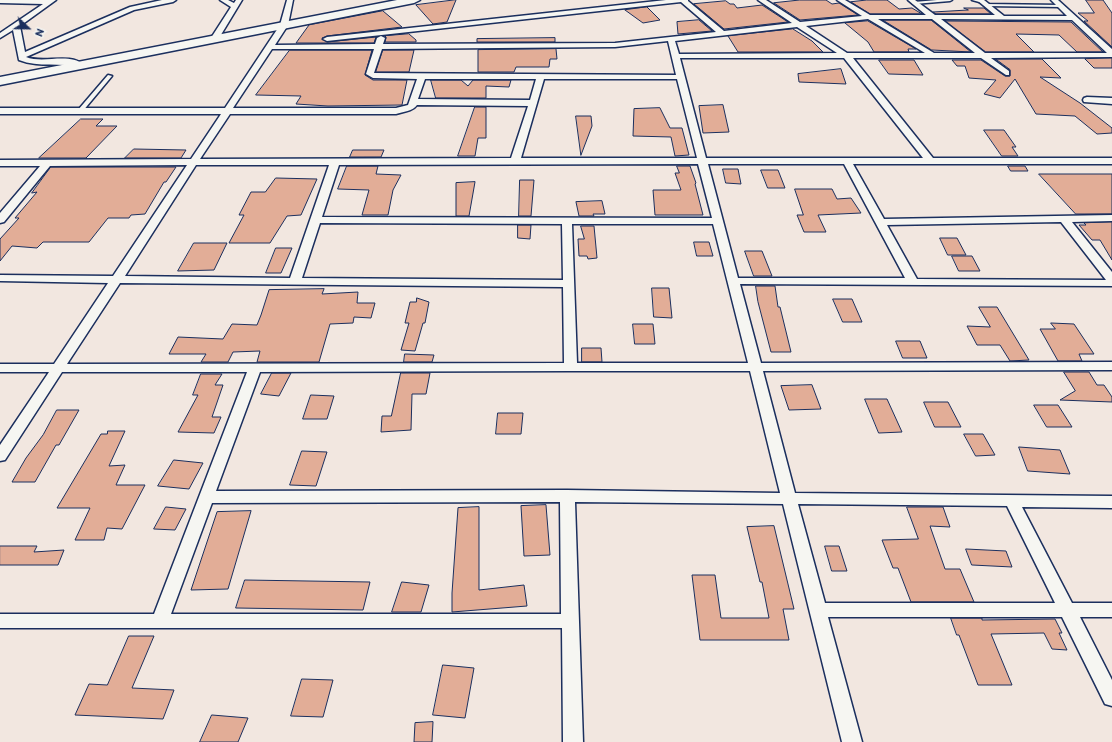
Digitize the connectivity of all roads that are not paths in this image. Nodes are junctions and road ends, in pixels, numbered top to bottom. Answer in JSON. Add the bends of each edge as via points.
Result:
{"nodes":[{"id":1,"x":173,"y":0,"type":"edge"},
{"id":2,"x":222,"y":0,"type":"edge"},
{"id":3,"x":290,"y":0,"type":"edge"},
{"id":4,"x":414,"y":0,"type":"edge"},
{"id":5,"x":683,"y":0,"type":"edge"},
{"id":6,"x":761,"y":0,"type":"edge"},
{"id":7,"x":840,"y":0,"type":"edge"},
{"id":8,"x":950,"y":0,"type":"edge"},
{"id":9,"x":974,"y":0,"type":"edge"},
{"id":10,"x":1054,"y":0,"type":"edge"},
{"id":11,"x":0,"y":1,"type":"edge"},
{"id":12,"x":52,"y":1,"type":"edge"},
{"id":13,"x":913,"y":1,"type":"edge"},
{"id":14,"x":983,"y":2,"type":"edge"},
{"id":15,"x":237,"y":3,"type":"edge"},
{"id":16,"x":1061,"y":6,"type":"junction"},
{"id":17,"x":869,"y":17,"type":"junction"},
{"id":18,"x":934,"y":18,"type":"junction"},
{"id":19,"x":1003,"y":18,"type":"junction"},
{"id":20,"x":1074,"y":18,"type":"junction"},
{"id":21,"x":16,"y":25,"type":"junction"},
{"id":22,"x":284,"y":25,"type":"junction"},
{"id":23,"x":799,"y":25,"type":"junction"},
{"id":24,"x":383,"y":33,"type":"junction"},
{"id":25,"x":722,"y":33,"type":"junction"},
{"id":26,"x":0,"y":36,"type":"edge"},
{"id":27,"x":215,"y":38,"type":"junction"},
{"id":28,"x":671,"y":39,"type":"junction"},
{"id":29,"x":270,"y":46,"type":"junction"},
{"id":30,"x":379,"y":46,"type":"junction"},
{"id":31,"x":930,"y":53,"type":"dead end"},
{"id":32,"x":1112,"y":54,"type":"edge"},
{"id":33,"x":983,"y":55,"type":"junction"},
{"id":34,"x":22,"y":56,"type":"junction"},
{"id":35,"x":675,"y":56,"type":"junction"},
{"id":36,"x":846,"y":56,"type":"junction"},
{"id":37,"x":80,"y":65,"type":"junction"},
{"id":38,"x":1006,"y":73,"type":"dead end"},
{"id":39,"x":110,"y":76,"type":"dead end"},
{"id":40,"x":422,"y":76,"type":"junction"},
{"id":41,"x":541,"y":77,"type":"junction"},
{"id":42,"x":681,"y":77,"type":"junction"},
{"id":43,"x":0,"y":81,"type":"edge"},
{"id":44,"x":1087,"y":100,"type":"dead end"},
{"id":45,"x":1112,"y":100,"type":"edge"},
{"id":46,"x":412,"y":102,"type":"junction"},
{"id":47,"x":533,"y":103,"type":"junction"},
{"id":48,"x":0,"y":111,"type":"edge"},
{"id":49,"x":80,"y":111,"type":"junction"},
{"id":50,"x":228,"y":111,"type":"junction"},
{"id":51,"x":515,"y":161,"type":"junction"},
{"id":52,"x":702,"y":161,"type":"junction"},
{"id":53,"x":847,"y":161,"type":"junction"},
{"id":54,"x":930,"y":161,"type":"junction"},
{"id":55,"x":193,"y":162,"type":"junction"},
{"id":56,"x":335,"y":162,"type":"junction"},
{"id":57,"x":1112,"y":162,"type":"edge"},
{"id":58,"x":47,"y":163,"type":"junction"},
{"id":59,"x":0,"y":164,"type":"edge"},
{"id":60,"x":1112,"y":218,"type":"edge"},
{"id":61,"x":1064,"y":219,"type":"junction"},
{"id":62,"x":0,"y":220,"type":"edge"},
{"id":63,"x":316,"y":220,"type":"junction"},
{"id":64,"x":567,"y":221,"type":"junction"},
{"id":65,"x":718,"y":221,"type":"junction"},
{"id":66,"x":880,"y":222,"type":"junction"},
{"id":67,"x":0,"y":278,"type":"edge"},
{"id":68,"x":117,"y":279,"type":"junction"},
{"id":69,"x":1112,"y":279,"type":"edge"},
{"id":70,"x":295,"y":281,"type":"junction"},
{"id":71,"x":733,"y":281,"type":"junction"},
{"id":72,"x":913,"y":282,"type":"junction"},
{"id":73,"x":1112,"y":283,"type":"edge"},
{"id":74,"x":569,"y":284,"type":"junction"},
{"id":75,"x":755,"y":366,"type":"junction"},
{"id":76,"x":1112,"y":366,"type":"edge"},
{"id":77,"x":255,"y":367,"type":"junction"},
{"id":78,"x":571,"y":367,"type":"junction"},
{"id":79,"x":0,"y":368,"type":"edge"},
{"id":80,"x":58,"y":368,"type":"junction"},
{"id":81,"x":0,"y":456,"type":"edge"},
{"id":82,"x":567,"y":496,"type":"junction"},
{"id":83,"x":207,"y":497,"type":"junction"},
{"id":84,"x":789,"y":498,"type":"junction"},
{"id":85,"x":1012,"y":501,"type":"junction"},
{"id":86,"x":1112,"y":502,"type":"edge"},
{"id":87,"x":818,"y":610,"type":"junction"},
{"id":88,"x":1068,"y":610,"type":"junction"},
{"id":89,"x":1112,"y":610,"type":"edge"},
{"id":90,"x":160,"y":621,"type":"junction"},
{"id":91,"x":570,"y":621,"type":"junction"},
{"id":92,"x":0,"y":622,"type":"edge"},
{"id":93,"x":1112,"y":698,"type":"edge"},
{"id":94,"x":573,"y":742,"type":"edge"},
{"id":95,"x":852,"y":742,"type":"edge"}],
"edges":[{"from":1,"to":34,"type":"street","via":[[132,8]]},
{"from":2,"to":15,"type":"street"},
{"from":3,"to":22,"type":"street"},
{"from":4,"to":22,"type":"main road"},
{"from":5,"to":24,"type":"street"},
{"from":5,"to":25,"type":"street"},
{"from":6,"to":23,"type":"street"},
{"from":7,"to":17,"type":"street"},
{"from":8,"to":13,"type":"lane"},
{"from":9,"to":14,"type":"lane"},
{"from":10,"to":16,"type":"street"},
{"from":11,"to":12,"type":"street"},
{"from":12,"to":21,"type":"street"},
{"from":13,"to":18,"type":"street"},
{"from":14,"to":16,"type":"lane"},
{"from":14,"to":19,"type":"street"},
{"from":15,"to":27,"type":"street"},
{"from":16,"to":20,"type":"street"},
{"from":17,"to":18,"type":"street"},
{"from":17,"to":23,"type":"street"},
{"from":17,"to":31,"type":"street"},
{"from":18,"to":19,"type":"street"},
{"from":18,"to":33,"type":"street"},
{"from":19,"to":20,"type":"street"},
{"from":20,"to":32,"type":"street"},
{"from":21,"to":26,"type":"street"},
{"from":21,"to":34,"type":"street"},
{"from":22,"to":27,"type":"main road"},
{"from":22,"to":29,"type":"street"},
{"from":23,"to":25,"type":"street"},
{"from":23,"to":36,"type":"street"},
{"from":24,"to":29,"type":"street"},
{"from":24,"to":30,"type":"street"},
{"from":25,"to":28,"type":"street"},
{"from":27,"to":37,"type":"main road"},
{"from":28,"to":30,"type":"street","via":[[614,45]]},
{"from":28,"to":35,"type":"street"},
{"from":29,"to":30,"type":"street"},
{"from":29,"to":50,"type":"street"},
{"from":30,"to":40,"type":"street","via":[[370,74]]},
{"from":32,"to":33,"type":"street"},
{"from":33,"to":36,"type":"street"},
{"from":33,"to":38,"type":"street"},
{"from":34,"to":37,"type":"street","via":[[29,62],[72,61]]},
{"from":35,"to":36,"type":"street"},
{"from":35,"to":42,"type":"street"},
{"from":36,"to":54,"type":"street"},
{"from":37,"to":43,"type":"main road"},
{"from":39,"to":49,"type":"lane"},
{"from":40,"to":41,"type":"street"},
{"from":40,"to":46,"type":"street"},
{"from":41,"to":42,"type":"street"},
{"from":41,"to":47,"type":"street"},
{"from":42,"to":52,"type":"street"},
{"from":44,"to":45,"type":"street"},
{"from":46,"to":47,"type":"street"},
{"from":46,"to":50,"type":"street","via":[[412,106],[396,111]]},
{"from":47,"to":51,"type":"street"},
{"from":48,"to":49,"type":"street"},
{"from":49,"to":50,"type":"street"},
{"from":50,"to":55,"type":"street"},
{"from":51,"to":52,"type":"street"},
{"from":51,"to":56,"type":"street"},
{"from":52,"to":53,"type":"street"},
{"from":52,"to":65,"type":"street"},
{"from":53,"to":54,"type":"street"},
{"from":53,"to":66,"type":"street"},
{"from":54,"to":57,"type":"street"},
{"from":55,"to":56,"type":"street"},
{"from":55,"to":58,"type":"street"},
{"from":55,"to":68,"type":"street"},
{"from":56,"to":63,"type":"street"},
{"from":58,"to":59,"type":"street"},
{"from":58,"to":62,"type":"street"},
{"from":60,"to":61,"type":"street"},
{"from":61,"to":66,"type":"street"},
{"from":61,"to":69,"type":"street"},
{"from":63,"to":64,"type":"street"},
{"from":63,"to":70,"type":"street"},
{"from":64,"to":65,"type":"street"},
{"from":64,"to":74,"type":"street"},
{"from":65,"to":71,"type":"street"},
{"from":66,"to":72,"type":"street"},
{"from":67,"to":68,"type":"street"},
{"from":68,"to":70,"type":"street"},
{"from":68,"to":80,"type":"street"},
{"from":70,"to":74,"type":"street"},
{"from":71,"to":72,"type":"street"},
{"from":71,"to":75,"type":"street"},
{"from":72,"to":73,"type":"street"},
{"from":74,"to":78,"type":"street"},
{"from":75,"to":76,"type":"street"},
{"from":75,"to":78,"type":"street"},
{"from":75,"to":84,"type":"street"},
{"from":77,"to":78,"type":"street"},
{"from":77,"to":80,"type":"street"},
{"from":77,"to":83,"type":"street"},
{"from":79,"to":80,"type":"street"},
{"from":80,"to":81,"type":"street"},
{"from":82,"to":83,"type":"street"},
{"from":82,"to":84,"type":"street"},
{"from":82,"to":91,"type":"street"},
{"from":83,"to":90,"type":"street"},
{"from":84,"to":85,"type":"street"},
{"from":84,"to":87,"type":"street"},
{"from":85,"to":86,"type":"street"},
{"from":85,"to":88,"type":"street"},
{"from":87,"to":88,"type":"street"},
{"from":87,"to":95,"type":"street"},
{"from":88,"to":89,"type":"street"},
{"from":88,"to":93,"type":"street"},
{"from":90,"to":91,"type":"street"},
{"from":90,"to":92,"type":"street"},
{"from":91,"to":94,"type":"street"}]}
